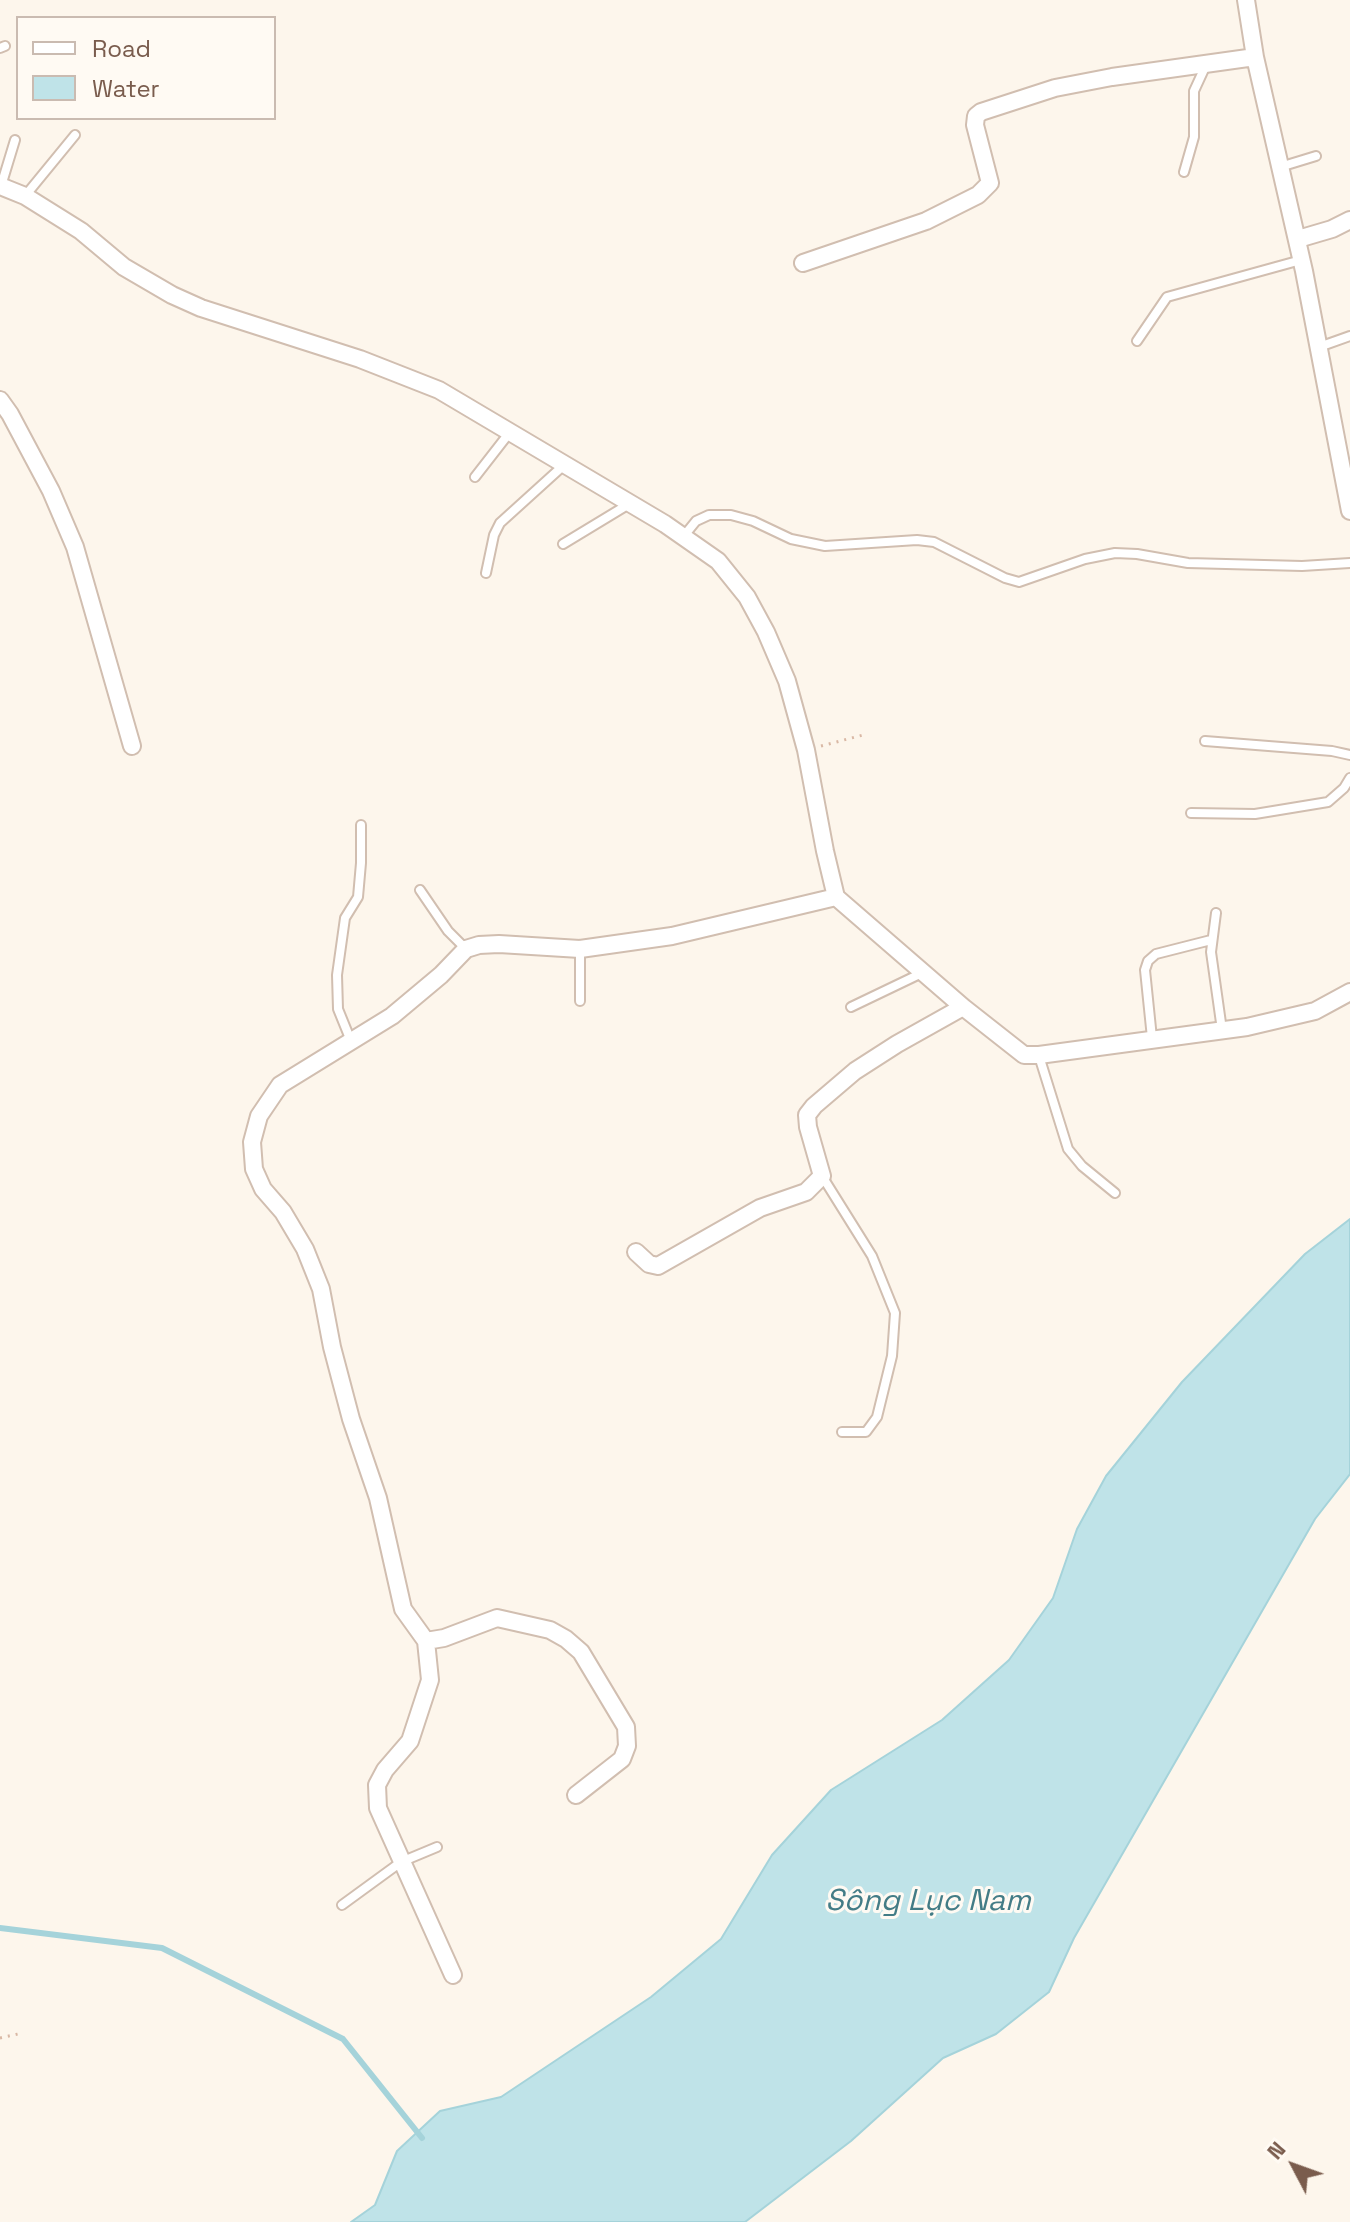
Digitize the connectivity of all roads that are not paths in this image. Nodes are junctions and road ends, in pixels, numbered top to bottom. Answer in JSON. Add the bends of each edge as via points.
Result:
{"nodes":[{"id":1,"x":1246,"y":0,"type":"edge"},
{"id":2,"x":1255,"y":57,"type":"junction"},
{"id":3,"x":1206,"y":64,"type":"junction"},
{"id":4,"x":75,"y":135,"type":"dead end"},
{"id":5,"x":15,"y":140,"type":"dead end"},
{"id":6,"x":1316,"y":156,"type":"dead end"},
{"id":7,"x":1280,"y":167,"type":"junction"},
{"id":8,"x":1184,"y":172,"type":"dead end"},
{"id":9,"x":0,"y":186,"type":"edge"},
{"id":10,"x":25,"y":196,"type":"junction"},
{"id":11,"x":1350,"y":220,"type":"edge"},
{"id":12,"x":1298,"y":239,"type":"junction"},
{"id":13,"x":1302,"y":259,"type":"junction"},
{"id":14,"x":803,"y":263,"type":"dead end"},
{"id":15,"x":1350,"y":336,"type":"edge"},
{"id":16,"x":1137,"y":341,"type":"dead end"},
{"id":17,"x":1318,"y":347,"type":"junction"},
{"id":18,"x":0,"y":400,"type":"edge"},
{"id":19,"x":510,"y":432,"type":"junction"},
{"id":20,"x":565,"y":464,"type":"junction"},
{"id":21,"x":475,"y":477,"type":"dead end"},
{"id":22,"x":629,"y":504,"type":"junction"},
{"id":23,"x":1350,"y":511,"type":"edge"},
{"id":24,"x":683,"y":537,"type":"junction"},
{"id":25,"x":563,"y":544,"type":"dead end"},
{"id":26,"x":1350,"y":563,"type":"edge"},
{"id":27,"x":486,"y":573,"type":"dead end"},
{"id":28,"x":1205,"y":741,"type":"dead end"},
{"id":29,"x":132,"y":746,"type":"dead end"},
{"id":30,"x":1350,"y":755,"type":"edge"},
{"id":31,"x":1350,"y":778,"type":"edge"},
{"id":32,"x":1191,"y":813,"type":"dead end"},
{"id":33,"x":361,"y":825,"type":"dead end"},
{"id":34,"x":420,"y":890,"type":"dead end"},
{"id":35,"x":836,"y":897,"type":"junction"},
{"id":36,"x":1216,"y":913,"type":"dead end"},
{"id":37,"x":1211,"y":940,"type":"junction"},
{"id":38,"x":466,"y":949,"type":"junction"},
{"id":39,"x":580,"y":949,"type":"junction"},
{"id":40,"x":925,"y":972,"type":"junction"},
{"id":41,"x":1350,"y":992,"type":"edge"},
{"id":42,"x":580,"y":1001,"type":"dead end"},
{"id":43,"x":851,"y":1007,"type":"dead end"},
{"id":44,"x":963,"y":1007,"type":"junction"},
{"id":45,"x":1222,"y":1030,"type":"junction"},
{"id":46,"x":1152,"y":1038,"type":"junction"},
{"id":47,"x":351,"y":1042,"type":"junction"},
{"id":48,"x":1039,"y":1055,"type":"junction"},
{"id":49,"x":822,"y":1176,"type":"junction"},
{"id":50,"x":1115,"y":1193,"type":"dead end"},
{"id":51,"x":636,"y":1252,"type":"dead end"},
{"id":52,"x":842,"y":1432,"type":"dead end"},
{"id":53,"x":426,"y":1641,"type":"junction"},
{"id":54,"x":576,"y":1795,"type":"dead end"},
{"id":55,"x":437,"y":1847,"type":"dead end"},
{"id":56,"x":401,"y":1862,"type":"junction"},
{"id":57,"x":342,"y":1905,"type":"dead end"},
{"id":58,"x":453,"y":1975,"type":"dead end"}],
"edges":[{"from":1,"to":2,"type":"street"},
{"from":2,"to":3,"type":"street"},
{"from":2,"to":7,"type":"street"},
{"from":3,"to":8,"type":"lane","via":[[1194,91],[1194,137]]},
{"from":3,"to":14,"type":"street","via":[[1055,88],[981,112],[975,125],[990,183],[978,195],[926,221]]},
{"from":4,"to":10,"type":"lane"},
{"from":5,"to":9,"type":"lane"},
{"from":6,"to":7,"type":"lane"},
{"from":7,"to":12,"type":"street"},
{"from":9,"to":10,"type":"street"},
{"from":10,"to":19,"type":"street","via":[[172,295],[426,385]]},
{"from":11,"to":12,"type":"street"},
{"from":12,"to":13,"type":"street"},
{"from":13,"to":16,"type":"lane","via":[[1167,297]]},
{"from":13,"to":17,"type":"street"},
{"from":15,"to":17,"type":"lane"},
{"from":17,"to":23,"type":"street"},
{"from":18,"to":29,"type":"street","via":[[51,491],[75,547]]},
{"from":19,"to":20,"type":"street"},
{"from":19,"to":21,"type":"lane"},
{"from":20,"to":22,"type":"street"},
{"from":20,"to":27,"type":"lane","via":[[500,523]]},
{"from":22,"to":24,"type":"street"},
{"from":22,"to":25,"type":"lane"},
{"from":24,"to":26,"type":"lane","via":[[709,515],[731,515],[791,539],[825,546],[934,542],[1019,582],[1115,553],[1188,563]]},
{"from":24,"to":35,"type":"street","via":[[718,561],[747,597],[787,681]]},
{"from":28,"to":30,"type":"lane"},
{"from":31,"to":32,"type":"lane","via":[[1328,802],[1255,814]]},
{"from":33,"to":47,"type":"lane","via":[[358,897],[345,918],[337,975],[338,1009]]},
{"from":34,"to":38,"type":"lane"},
{"from":35,"to":39,"type":"street","via":[[672,936]]},
{"from":35,"to":40,"type":"street"},
{"from":36,"to":37,"type":"lane"},
{"from":37,"to":45,"type":"lane"},
{"from":37,"to":46,"type":"lane","via":[[1156,954],[1148,961]]},
{"from":38,"to":39,"type":"street","via":[[499,944]]},
{"from":38,"to":47,"type":"street","via":[[392,1016]]},
{"from":39,"to":42,"type":"lane"},
{"from":40,"to":43,"type":"lane"},
{"from":40,"to":44,"type":"street"},
{"from":41,"to":45,"type":"street","via":[[1315,1011]]},
{"from":44,"to":48,"type":"street","via":[[1024,1055]]},
{"from":44,"to":49,"type":"street","via":[[855,1071],[814,1106],[807,1115],[808,1127]]},
{"from":45,"to":46,"type":"street"},
{"from":46,"to":48,"type":"street"},
{"from":47,"to":53,"type":"street","via":[[308,1065],[267,1101],[252,1142],[254,1169],[305,1249],[321,1289],[403,1609]]},
{"from":48,"to":50,"type":"lane","via":[[1068,1149]]},
{"from":49,"to":51,"type":"street","via":[[806,1192],[760,1208],[658,1266]]},
{"from":49,"to":52,"type":"lane","via":[[872,1256],[895,1313],[892,1356],[877,1417],[866,1432]]},
{"from":53,"to":54,"type":"street","via":[[497,1618],[550,1630],[581,1652],[626,1727],[627,1746],[622,1759]]},
{"from":53,"to":56,"type":"street","via":[[430,1680],[410,1741],[377,1785],[378,1808]]},
{"from":55,"to":56,"type":"lane"},
{"from":56,"to":57,"type":"lane"},
{"from":56,"to":58,"type":"street"}]}
